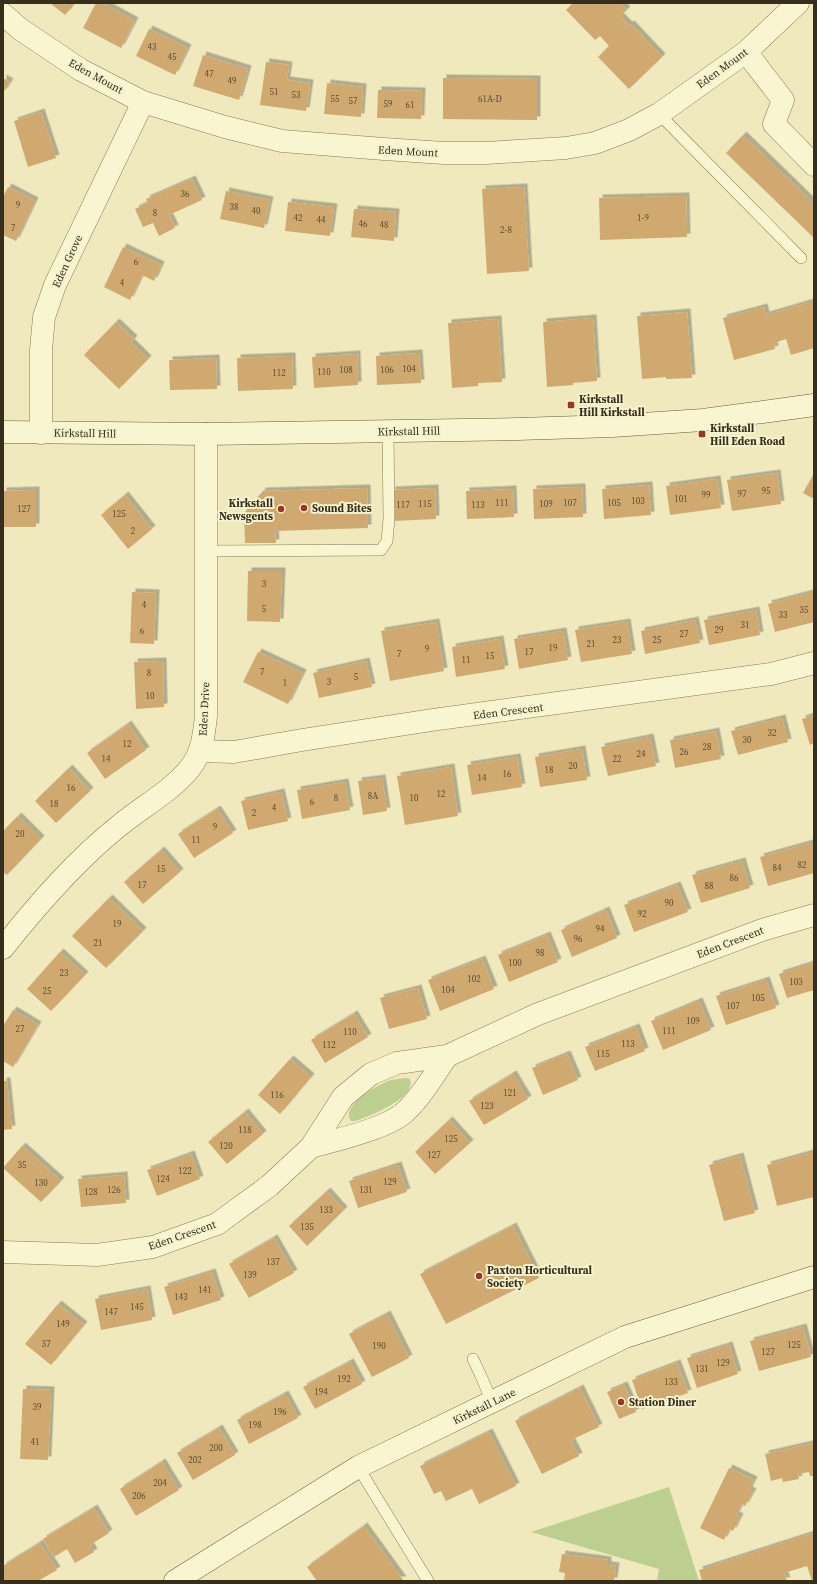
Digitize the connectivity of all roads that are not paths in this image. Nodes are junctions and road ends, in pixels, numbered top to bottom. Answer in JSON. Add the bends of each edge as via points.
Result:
{"nodes":[{"id":1,"x":798,"y":3,"type":"edge"},
{"id":2,"x":3,"y":14,"type":"edge"},
{"id":3,"x":746,"y":52,"type":"junction"},
{"id":4,"x":143,"y":102,"type":"junction"},
{"id":5,"x":660,"y":114,"type":"junction"},
{"id":6,"x":814,"y":165,"type":"edge"},
{"id":7,"x":801,"y":258,"type":"dead end"},
{"id":8,"x":814,"y":405,"type":"edge"},
{"id":9,"x":388,"y":431,"type":"junction"},
{"id":10,"x":3,"y":432,"type":"edge"},
{"id":11,"x":41,"y":433,"type":"junction"},
{"id":12,"x":206,"y":434,"type":"junction"},
{"id":13,"x":206,"y":551,"type":"junction"},
{"id":14,"x":814,"y":663,"type":"edge"},
{"id":15,"x":200,"y":750,"type":"junction"},
{"id":16,"x":814,"y":914,"type":"edge"},
{"id":17,"x":3,"y":948,"type":"edge"},
{"id":18,"x":447,"y":1056,"type":"junction"},
{"id":19,"x":310,"y":1147,"type":"junction"},
{"id":20,"x":3,"y":1252,"type":"edge"},
{"id":21,"x":814,"y":1277,"type":"edge"},
{"id":22,"x":472,"y":1359,"type":"dead end"},
{"id":23,"x":492,"y":1402,"type":"junction"},
{"id":24,"x":358,"y":1467,"type":"junction"},
{"id":25,"x":175,"y":1581,"type":"edge"},
{"id":26,"x":428,"y":1581,"type":"edge"}],
"edges":[{"from":1,"to":3,"type":"street","name":"Eden Mount"},
{"from":2,"to":4,"type":"street","name":"Eden Mount","via":[[20,29],[81,70]]},
{"from":3,"to":5,"type":"street","name":"Eden Mount"},
{"from":3,"to":6,"type":"street","via":[[783,100],[774,124]]},
{"from":4,"to":5,"type":"street","name":"Eden Mount","via":[[282,141],[444,153],[566,148],[595,142],[629,130]]},
{"from":4,"to":11,"type":"street","name":"Eden Grove","via":[[55,285],[44,317],[41,350]]},
{"from":5,"to":7,"type":"lane"},
{"from":8,"to":9,"type":"street","name":"Kirkstall Hill","via":[[703,420],[612,426]]},
{"from":9,"to":12,"type":"street","name":"Kirkstall Hill"},
{"from":9,"to":13,"type":"lane","via":[[389,519],[386,540],[381,550]]},
{"from":10,"to":11,"type":"street","name":"Kirkstall Hill"},
{"from":11,"to":12,"type":"street","name":"Kirkstall Hill"},
{"from":12,"to":13,"type":"street","name":"Eden Drive"},
{"from":13,"to":15,"type":"street","name":"Eden Drive","via":[[206,716]]},
{"from":14,"to":15,"type":"street","name":"Eden Crescent","via":[[764,676],[424,722],[234,752]]},
{"from":15,"to":17,"type":"street","name":"Eden Drive","via":[[191,767],[176,782],[119,825],[59,882]]},
{"from":16,"to":18,"type":"street","name":"Eden Crescent","via":[[762,930],[538,1014]]},
{"from":18,"to":19,"type":"street","name":"Eden Crescent","via":[[422,1093],[404,1113],[382,1125]]},
{"from":18,"to":19,"type":"street","name":"Eden Crescent","via":[[397,1063],[371,1074],[343,1097]]},
{"from":19,"to":20,"type":"street","name":"Eden Crescent","via":[[269,1186],[217,1224],[153,1247],[97,1255]]},
{"from":21,"to":23,"type":"street","name":"Kirkstall Lane","via":[[625,1337]]},
{"from":22,"to":23,"type":"lane"},
{"from":23,"to":24,"type":"street","name":"Kirkstall Lane"},
{"from":24,"to":25,"type":"street","name":"Kirkstall Lane"},
{"from":24,"to":26,"type":"lane"}]}
